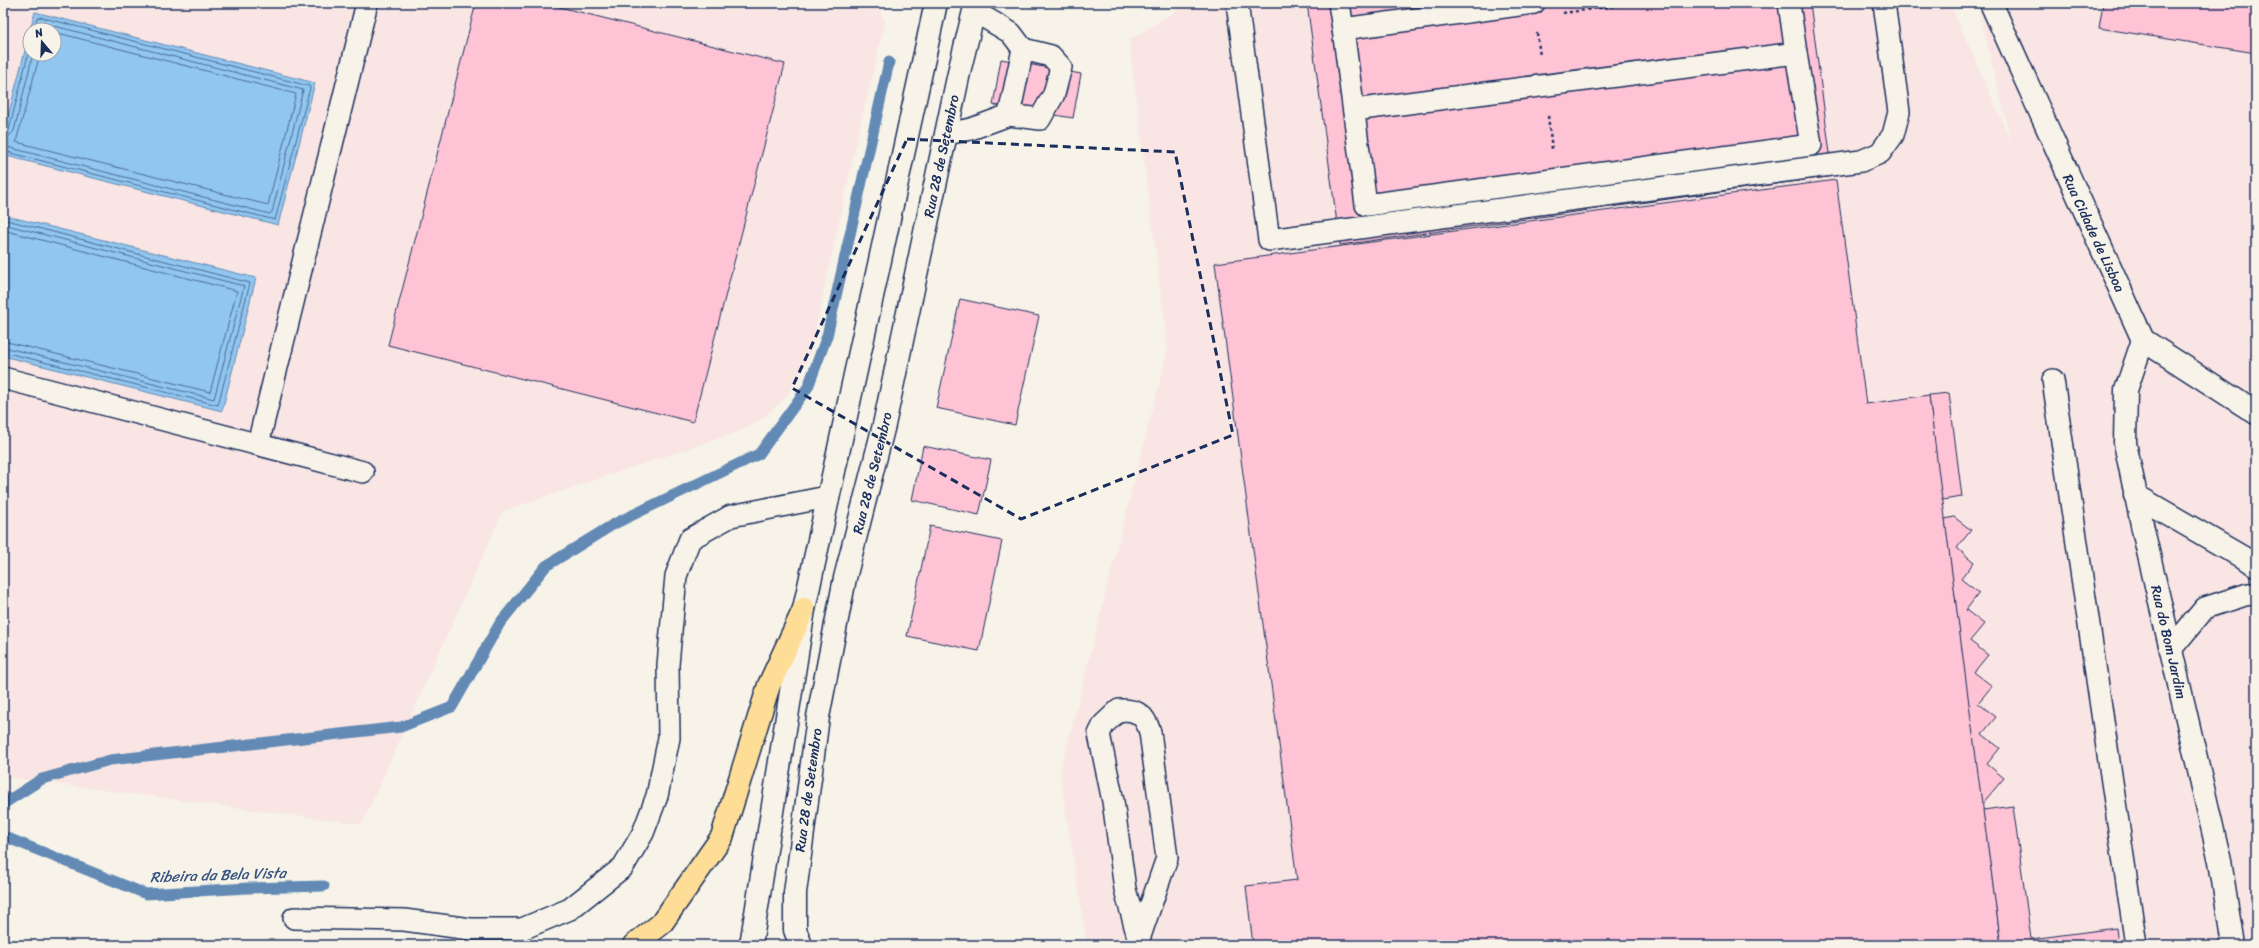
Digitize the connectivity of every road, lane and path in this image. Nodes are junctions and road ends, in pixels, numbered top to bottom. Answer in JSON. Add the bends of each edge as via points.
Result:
{"nodes":[{"id":1,"x":367,"y":3,"type":"edge"},
{"id":2,"x":936,"y":3,"type":"edge"},
{"id":3,"x":1237,"y":3,"type":"edge"},
{"id":4,"x":1339,"y":3,"type":"edge"},
{"id":5,"x":1534,"y":3,"type":"edge"},
{"id":6,"x":1789,"y":3,"type":"edge"},
{"id":7,"x":1884,"y":3,"type":"edge"},
{"id":8,"x":1991,"y":3,"type":"edge"},
{"id":9,"x":975,"y":7,"type":"edge"},
{"id":10,"x":1343,"y":29,"type":"junction"},
{"id":11,"x":1023,"y":48,"type":"junction"},
{"id":12,"x":1796,"y":54,"type":"junction"},
{"id":13,"x":1354,"y":110,"type":"junction"},
{"id":14,"x":1010,"y":115,"type":"junction"},
{"id":15,"x":946,"y":134,"type":"junction"},
{"id":16,"x":2143,"y":340,"type":"junction"},
{"id":17,"x":3,"y":378,"type":"edge"},
{"id":18,"x":2053,"y":380,"type":"dead end"},
{"id":19,"x":2256,"y":413,"type":"edge"},
{"id":20,"x":258,"y":444,"type":"junction"},
{"id":21,"x":363,"y":472,"type":"dead end"},
{"id":22,"x":2135,"y":495,"type":"junction"},
{"id":23,"x":827,"y":497,"type":"junction"},
{"id":24,"x":2256,"y":565,"type":"edge"},
{"id":25,"x":2256,"y":595,"type":"edge"},
{"id":26,"x":804,"y":609,"type":"junction"},
{"id":27,"x":2171,"y":649,"type":"junction"},
{"id":28,"x":294,"y":918,"type":"dead end"},
{"id":29,"x":1140,"y":941,"type":"edge"},
{"id":30,"x":634,"y":945,"type":"edge"},
{"id":31,"x":751,"y":945,"type":"edge"},
{"id":32,"x":801,"y":945,"type":"edge"},
{"id":33,"x":2136,"y":945,"type":"edge"},
{"id":34,"x":2232,"y":945,"type":"edge"}],
"edges":[{"from":1,"to":20,"type":"lane"},
{"from":2,"to":23,"type":"main road"},
{"from":3,"to":7,"type":"lane","via":[[1269,240],[1861,161],[1880,153],[1894,135],[1899,112]]},
{"from":4,"to":10,"type":"lane"},
{"from":5,"to":10,"type":"lane"},
{"from":6,"to":12,"type":"lane"},
{"from":8,"to":16,"type":"main road","name":"Rua Cidade de Lisboa"},
{"from":9,"to":11,"type":"lane","via":[[1011,33]]},
{"from":9,"to":15,"type":"main road","name":"Rua 28 de Setembro"},
{"from":10,"to":13,"type":"lane"},
{"from":11,"to":14,"type":"lane"},
{"from":11,"to":14,"type":"lane","via":[[1051,56],[1061,67],[1054,94],[1040,119]]},
{"from":12,"to":13,"type":"lane"},
{"from":12,"to":13,"type":"lane","via":[[1810,145],[1386,203],[1366,205]]},
{"from":14,"to":15,"type":"lane","via":[[971,129]]},
{"from":15,"to":32,"type":"main road","name":"Rua 28 de Setembro","via":[[884,425],[844,578],[818,717],[795,893],[795,930]]},
{"from":16,"to":19,"type":"main road"},
{"from":16,"to":22,"type":"main road","name":"Rua do Bom Jardim","via":[[2126,390],[2125,443]]},
{"from":17,"to":20,"type":"lane"},
{"from":18,"to":33,"type":"lane"},
{"from":20,"to":21,"type":"lane"},
{"from":22,"to":24,"type":"main road"},
{"from":22,"to":27,"type":"main road","name":"Rua do Bom Jardim"},
{"from":23,"to":26,"type":"main road"},
{"from":23,"to":28,"type":"lane","via":[[731,516],[690,539],[676,576],[668,665],[669,738],[657,796],[643,833],[623,867],[570,909],[522,929],[470,928],[404,920]]},
{"from":25,"to":27,"type":"lane","via":[[2248,594],[2204,608]]},
{"from":26,"to":30,"type":"highway","via":[[769,685],[722,836],[661,924]]},
{"from":26,"to":31,"type":"main road"},
{"from":27,"to":34,"type":"main road","name":"Rua do Bom Jardim","via":[[2220,861]]},
{"from":29,"to":29,"type":"lane","via":[[1167,858],[1150,732],[1146,720],[1130,709],[1119,710],[1104,724],[1099,734],[1113,801],[1125,889]]}]}
